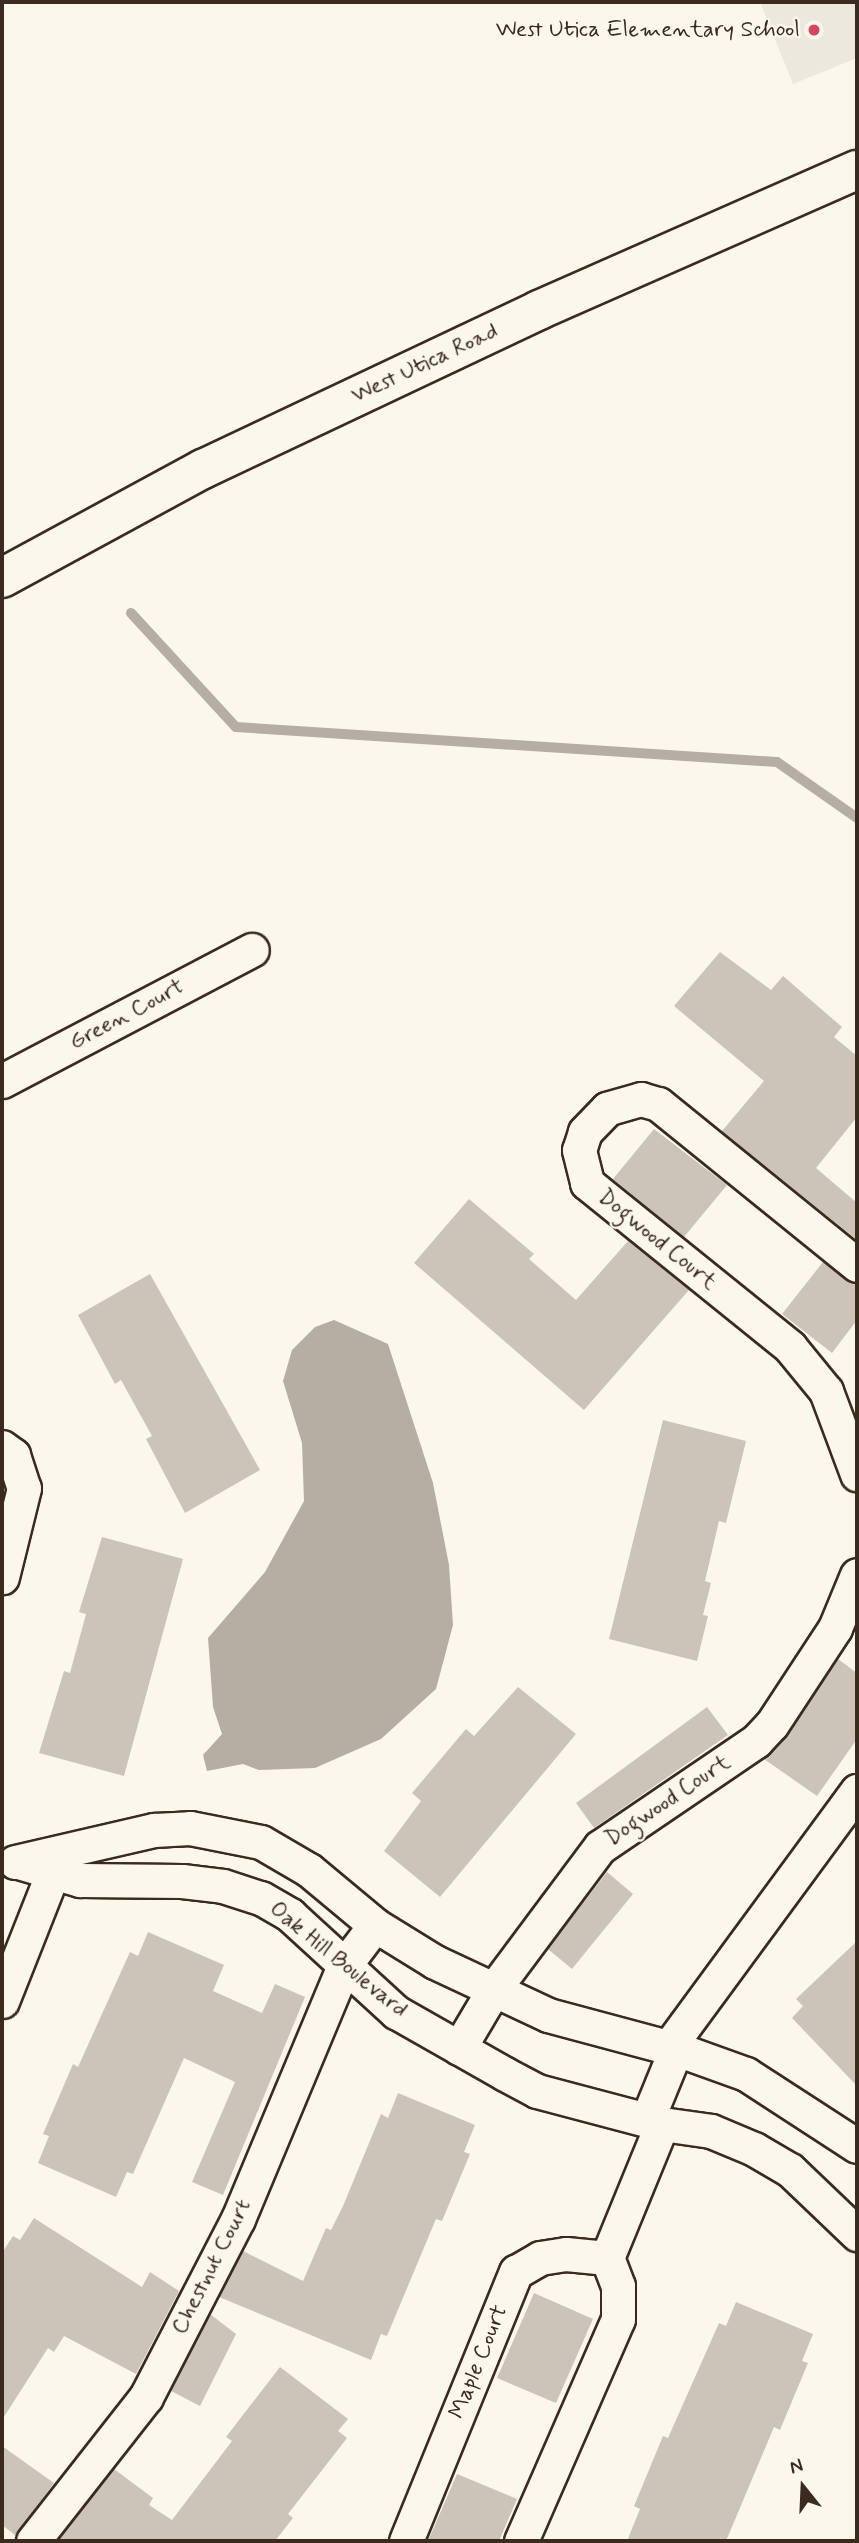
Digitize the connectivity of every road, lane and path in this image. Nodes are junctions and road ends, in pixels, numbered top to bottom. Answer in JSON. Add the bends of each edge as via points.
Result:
{"nodes":[{"id":1,"x":857,"y":170,"type":"edge"},
{"id":2,"x":2,"y":578,"type":"edge"},
{"id":3,"x":252,"y":950,"type":"dead end"},
{"id":4,"x":2,"y":1081,"type":"edge"},
{"id":5,"x":857,"y":1265,"type":"edge"},
{"id":6,"x":2,"y":1447,"type":"edge"},
{"id":7,"x":857,"y":1474,"type":"edge"},
{"id":8,"x":857,"y":1575,"type":"edge"},
{"id":9,"x":2,"y":1577,"type":"edge"},
{"id":10,"x":857,"y":1791,"type":"edge"},
{"id":11,"x":10,"y":1862,"type":"edge"},
{"id":12,"x":52,"y":1875,"type":"junction"},
{"id":13,"x":375,"y":1925,"type":"junction"},
{"id":14,"x":344,"y":1966,"type":"junction"},
{"id":15,"x":494,"y":1989,"type":"junction"},
{"id":16,"x":2,"y":2001,"type":"edge"},
{"id":17,"x":459,"y":2048,"type":"junction"},
{"id":18,"x":672,"y":2048,"type":"junction"},
{"id":19,"x":654,"y":2122,"type":"junction"},
{"id":20,"x":857,"y":2146,"type":"edge"},
{"id":21,"x":857,"y":2234,"type":"edge"},
{"id":22,"x":607,"y":2258,"type":"junction"},
{"id":23,"x":33,"y":2541,"type":"edge"},
{"id":24,"x":406,"y":2541,"type":"edge"},
{"id":25,"x":522,"y":2541,"type":"edge"}],
"edges":[{"from":1,"to":2,"type":"street","name":"West Utica Road","via":[[539,310],[204,468]]},
{"from":3,"to":4,"type":"street","name":"Green Court"},
{"from":5,"to":7,"type":"street","name":"Dogwood Court","via":[[658,1104],[641,1099],[607,1109],[585,1132],[579,1150],[587,1183],[790,1347],[826,1391]]},
{"from":6,"to":9,"type":"street","via":[[13,1455],[24,1488]]},
{"from":8,"to":15,"type":"street","name":"Dogwood Court","via":[[835,1628],[772,1724],[756,1741],[600,1847]]},
{"from":10,"to":18,"type":"street"},
{"from":11,"to":12,"type":"street","name":"Oak Hill Boulevard"},
{"from":11,"to":13,"type":"street","name":"Oak Hill Boulevard","via":[[154,1830],[226,1832],[288,1856]]},
{"from":12,"to":14,"type":"street","name":"Oak Hill Boulevard","via":[[223,1886],[261,1898],[290,1915]]},
{"from":12,"to":16,"type":"street"},
{"from":13,"to":14,"type":"street","name":"Chestnut Court"},
{"from":13,"to":15,"type":"street","name":"Oak Hill Boulevard","via":[[435,1962]]},
{"from":14,"to":17,"type":"street","name":"Oak Hill Boulevard","via":[[396,2012]]},
{"from":14,"to":23,"type":"street","name":"Chestnut Court","via":[[238,2219],[146,2397]]},
{"from":15,"to":17,"type":"street","name":"Dogwood Court"},
{"from":15,"to":18,"type":"street","name":"Oak Hill Boulevard","via":[[548,2014]]},
{"from":17,"to":19,"type":"street","name":"Oak Hill Boulevard","via":[[537,2091]]},
{"from":18,"to":19,"type":"street"},
{"from":18,"to":20,"type":"street","name":"Oak Hill Boulevard","via":[[746,2074]]},
{"from":19,"to":21,"type":"street","name":"Oak Hill Boulevard","via":[[711,2131],[754,2149],[790,2170]]},
{"from":19,"to":22,"type":"street"},
{"from":22,"to":24,"type":"street","name":"Maple Court","via":[[566,2254],[540,2258],[516,2272]]},
{"from":22,"to":25,"type":"street","via":[[618,2286],[618,2319]]}]}
